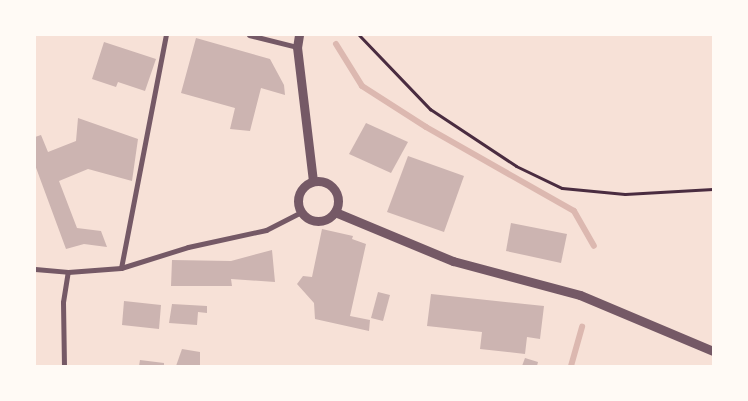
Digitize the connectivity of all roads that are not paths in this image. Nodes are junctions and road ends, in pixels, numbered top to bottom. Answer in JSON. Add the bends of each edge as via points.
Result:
{"nodes":[{"id":1,"x":166,"y":35,"type":"edge"},
{"id":2,"x":249,"y":35,"type":"edge"},
{"id":3,"x":299,"y":35,"type":"edge"},
{"id":4,"x":297,"y":47,"type":"junction"},
{"id":5,"x":313,"y":181,"type":"junction"},
{"id":6,"x":301,"y":212,"type":"junction"},
{"id":7,"x":335,"y":212,"type":"junction"},
{"id":8,"x":121,"y":268,"type":"junction"},
{"id":9,"x":35,"y":269,"type":"edge"},
{"id":10,"x":68,"y":272,"type":"junction"},
{"id":11,"x":713,"y":351,"type":"edge"},
{"id":12,"x":64,"y":366,"type":"edge"}],
"edges":[{"from":1,"to":8,"type":"street"},
{"from":2,"to":4,"type":"street"},
{"from":3,"to":4,"type":"street"},
{"from":4,"to":5,"type":"street"},
{"from":5,"to":6,"type":"street","via":[[299,194]]},
{"from":5,"to":7,"type":"street","via":[[325,182],[334,189],[338,200]]},
{"from":6,"to":7,"type":"street","via":[[312,220],[325,220]]},
{"from":6,"to":8,"type":"street","via":[[266,230],[188,247]]},
{"from":7,"to":11,"type":"street","via":[[453,261],[580,294]]},
{"from":8,"to":10,"type":"street"},
{"from":9,"to":10,"type":"street"},
{"from":10,"to":12,"type":"street","via":[[63,302]]}]}
